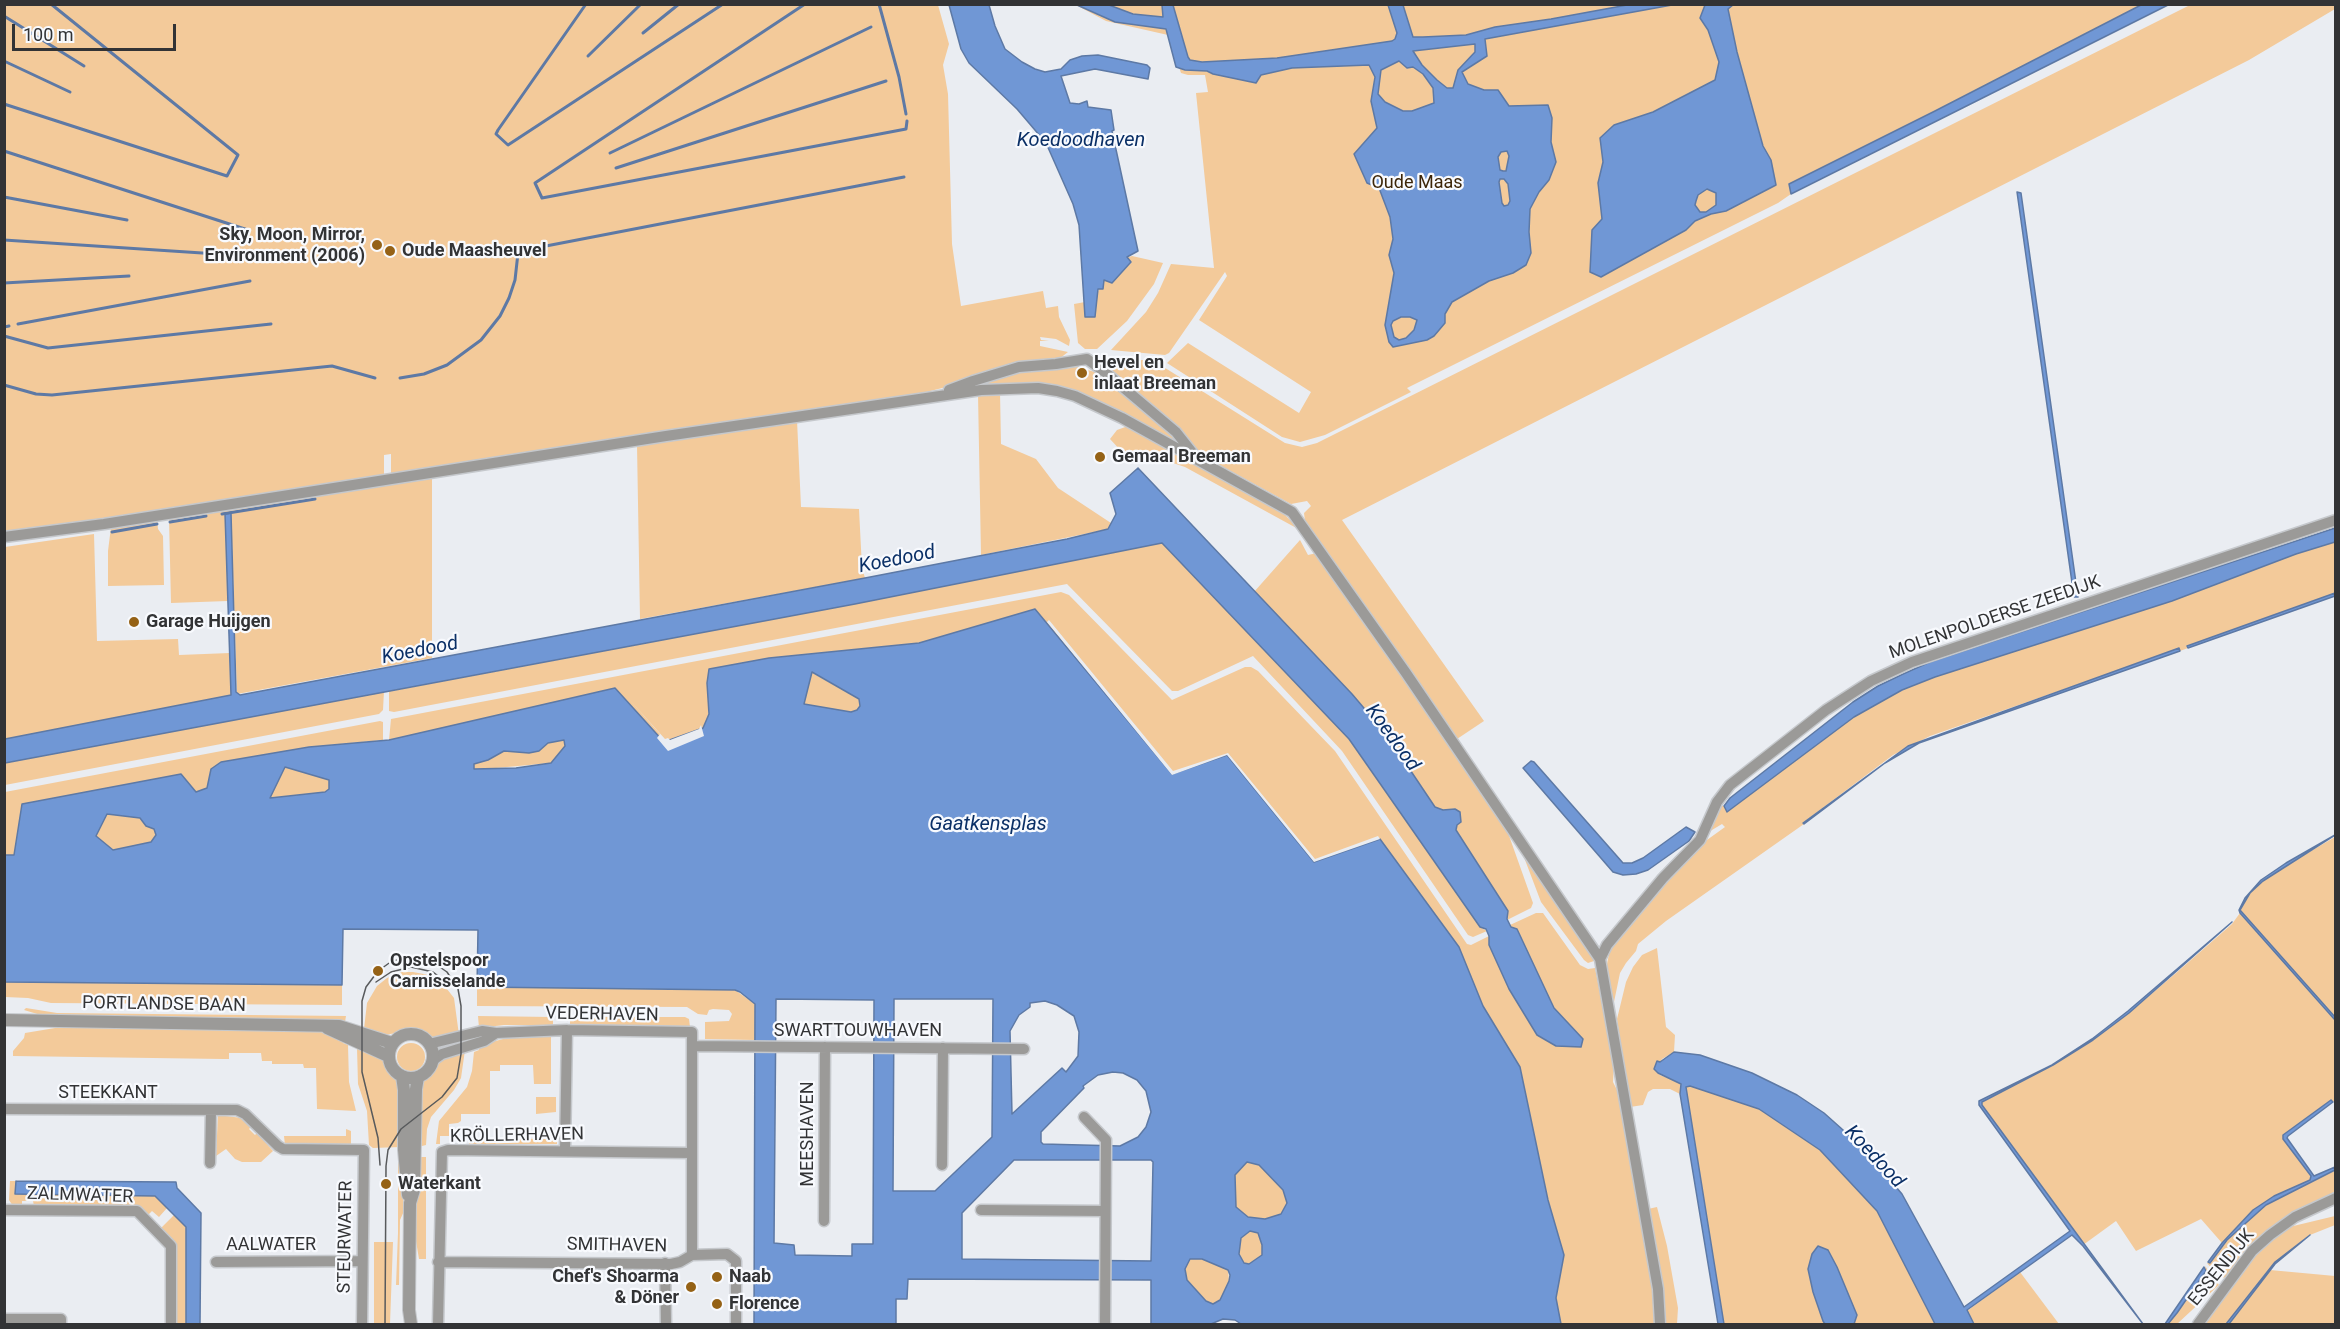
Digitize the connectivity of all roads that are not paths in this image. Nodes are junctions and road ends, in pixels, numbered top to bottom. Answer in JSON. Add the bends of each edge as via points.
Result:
{"nodes":[{"id":1,"x":938,"y":396,"type":"junction"},
{"id":2,"x":1196,"y":457,"type":"junction"},
{"id":3,"x":2336,"y":520,"type":"edge"},
{"id":4,"x":4,"y":537,"type":"edge"},
{"id":5,"x":1600,"y":959,"type":"junction"},
{"id":6,"x":4,"y":1020,"type":"edge"},
{"id":7,"x":324,"y":1026,"type":"junction"},
{"id":8,"x":567,"y":1030,"type":"junction"},
{"id":9,"x":496,"y":1033,"type":"junction"},
{"id":10,"x":392,"y":1043,"type":"junction"},
{"id":11,"x":429,"y":1044,"type":"junction"},
{"id":12,"x":692,"y":1046,"type":"junction"},
{"id":13,"x":825,"y":1047,"type":"junction"},
{"id":14,"x":943,"y":1048,"type":"junction"},
{"id":15,"x":1024,"y":1048,"type":"dead end"},
{"id":16,"x":388,"y":1056,"type":"junction"},
{"id":17,"x":432,"y":1061,"type":"junction"},
{"id":18,"x":402,"y":1076,"type":"junction"},
{"id":19,"x":418,"y":1077,"type":"junction"},
{"id":20,"x":4,"y":1109,"type":"edge"},
{"id":21,"x":211,"y":1110,"type":"junction"},
{"id":22,"x":1084,"y":1117,"type":"dead end"},
{"id":23,"x":363,"y":1150,"type":"joint"},
{"id":24,"x":565,"y":1151,"type":"junction"},
{"id":25,"x":691,"y":1153,"type":"junction"},
{"id":26,"x":210,"y":1163,"type":"dead end"},
{"id":27,"x":942,"y":1165,"type":"dead end"},
{"id":28,"x":2336,"y":1198,"type":"edge"},
{"id":29,"x":410,"y":1203,"type":"junction"},
{"id":30,"x":4,"y":1210,"type":"edge"},
{"id":31,"x":981,"y":1210,"type":"dead end"},
{"id":32,"x":1105,"y":1211,"type":"junction"},
{"id":33,"x":824,"y":1221,"type":"dead end"},
{"id":34,"x":693,"y":1255,"type":"junction"},
{"id":35,"x":362,"y":1261,"type":"junction"},
{"id":36,"x":216,"y":1262,"type":"dead end"},
{"id":37,"x":438,"y":1262,"type":"junction"},
{"id":38,"x":665,"y":1263,"type":"junction"},
{"id":39,"x":4,"y":1319,"type":"edge"},
{"id":40,"x":409,"y":1322,"type":"edge"},
{"id":41,"x":61,"y":1324,"type":"edge"},
{"id":42,"x":171,"y":1324,"type":"edge"},
{"id":43,"x":362,"y":1324,"type":"edge"},
{"id":44,"x":438,"y":1324,"type":"edge"},
{"id":45,"x":666,"y":1324,"type":"edge"},
{"id":46,"x":736,"y":1324,"type":"edge"},
{"id":47,"x":1105,"y":1324,"type":"edge"},
{"id":48,"x":1660,"y":1324,"type":"edge"},
{"id":49,"x":2198,"y":1324,"type":"edge"}],
"edges":[{"from":1,"to":2,"type":"street","via":[[1010,387],[1057,391],[1122,418]]},
{"from":1,"to":2,"type":"street","via":[[1019,367],[1087,359],[1176,432]]},
{"from":1,"to":4,"type":"street","via":[[104,525]]},
{"from":2,"to":5,"type":"street","via":[[1292,512]]},
{"from":3,"to":5,"type":"street","name":"MOLENPOLDERSE ZEEDIJK","via":[[1923,658],[1870,681],[1730,785],[1717,802],[1700,840],[1658,883]]},
{"from":5,"to":48,"type":"street","via":[[1656,1279]]},
{"from":6,"to":7,"type":"street","name":"PORTLANDSE BAAN"},
{"from":7,"to":10,"type":"street","name":"PORTLANDSE BAAN","via":[[339,1026]]},
{"from":7,"to":16,"type":"street","name":"PORTLANDSE BAAN"},
{"from":8,"to":9,"type":"street","name":"VEDERHAVEN"},
{"from":8,"to":12,"type":"street","name":"VEDERHAVEN","via":[[692,1032]]},
{"from":8,"to":24,"type":"street"},
{"from":9,"to":11,"type":"street","name":"VEDERHAVEN","via":[[482,1031]]},
{"from":9,"to":17,"type":"street","name":"VEDERHAVEN"},
{"from":10,"to":11,"type":"street","via":[[411,1034]]},
{"from":10,"to":16,"type":"street"},
{"from":11,"to":17,"type":"street"},
{"from":12,"to":13,"type":"street","name":"SWARTTOUWHAVEN"},
{"from":12,"to":25,"type":"street","name":"SMITHAVEN"},
{"from":13,"to":14,"type":"street","name":"SWARTTOUWHAVEN"},
{"from":13,"to":33,"type":"street","name":"MEESHAVEN"},
{"from":14,"to":15,"type":"street","name":"SWARTTOUWHAVEN"},
{"from":14,"to":27,"type":"street"},
{"from":16,"to":18,"type":"street","via":[[392,1068]]},
{"from":17,"to":19,"type":"street"},
{"from":18,"to":19,"type":"street"},
{"from":18,"to":29,"type":"street","via":[[406,1191]]},
{"from":19,"to":29,"type":"street","via":[[414,1190]]},
{"from":20,"to":21,"type":"street","name":"STEEKKANT"},
{"from":21,"to":23,"type":"street","name":"STEEKKANT","via":[[240,1112],[283,1149]]},
{"from":21,"to":26,"type":"street"},
{"from":22,"to":32,"type":"street","via":[[1105,1137]]},
{"from":23,"to":35,"type":"street","name":"STEURWATER"},
{"from":24,"to":25,"type":"street","name":"KRÖLLERHAVEN"},
{"from":24,"to":37,"type":"street","name":"KRÖLLERHAVEN","via":[[442,1152]]},
{"from":25,"to":34,"type":"street","name":"SMITHAVEN"},
{"from":28,"to":49,"type":"street","name":"ESSENDIJK","via":[[2295,1217],[2252,1251]]},
{"from":29,"to":40,"type":"street"},
{"from":30,"to":42,"type":"street","name":"ZALMWATER","via":[[137,1211],[171,1246]]},
{"from":31,"to":32,"type":"street"},
{"from":32,"to":47,"type":"street"},
{"from":34,"to":38,"type":"street","name":"SMITHAVEN","via":[[680,1262]]},
{"from":34,"to":46,"type":"street","via":[[727,1254],[736,1261]]},
{"from":35,"to":36,"type":"street","name":"AALWATER"},
{"from":35,"to":43,"type":"street","name":"STEURWATER"},
{"from":37,"to":38,"type":"street","name":"SMITHAVEN"},
{"from":37,"to":44,"type":"street","name":"KRÖLLERHAVEN"},
{"from":38,"to":45,"type":"street"},
{"from":39,"to":41,"type":"street","via":[[61,1319]]}]}
